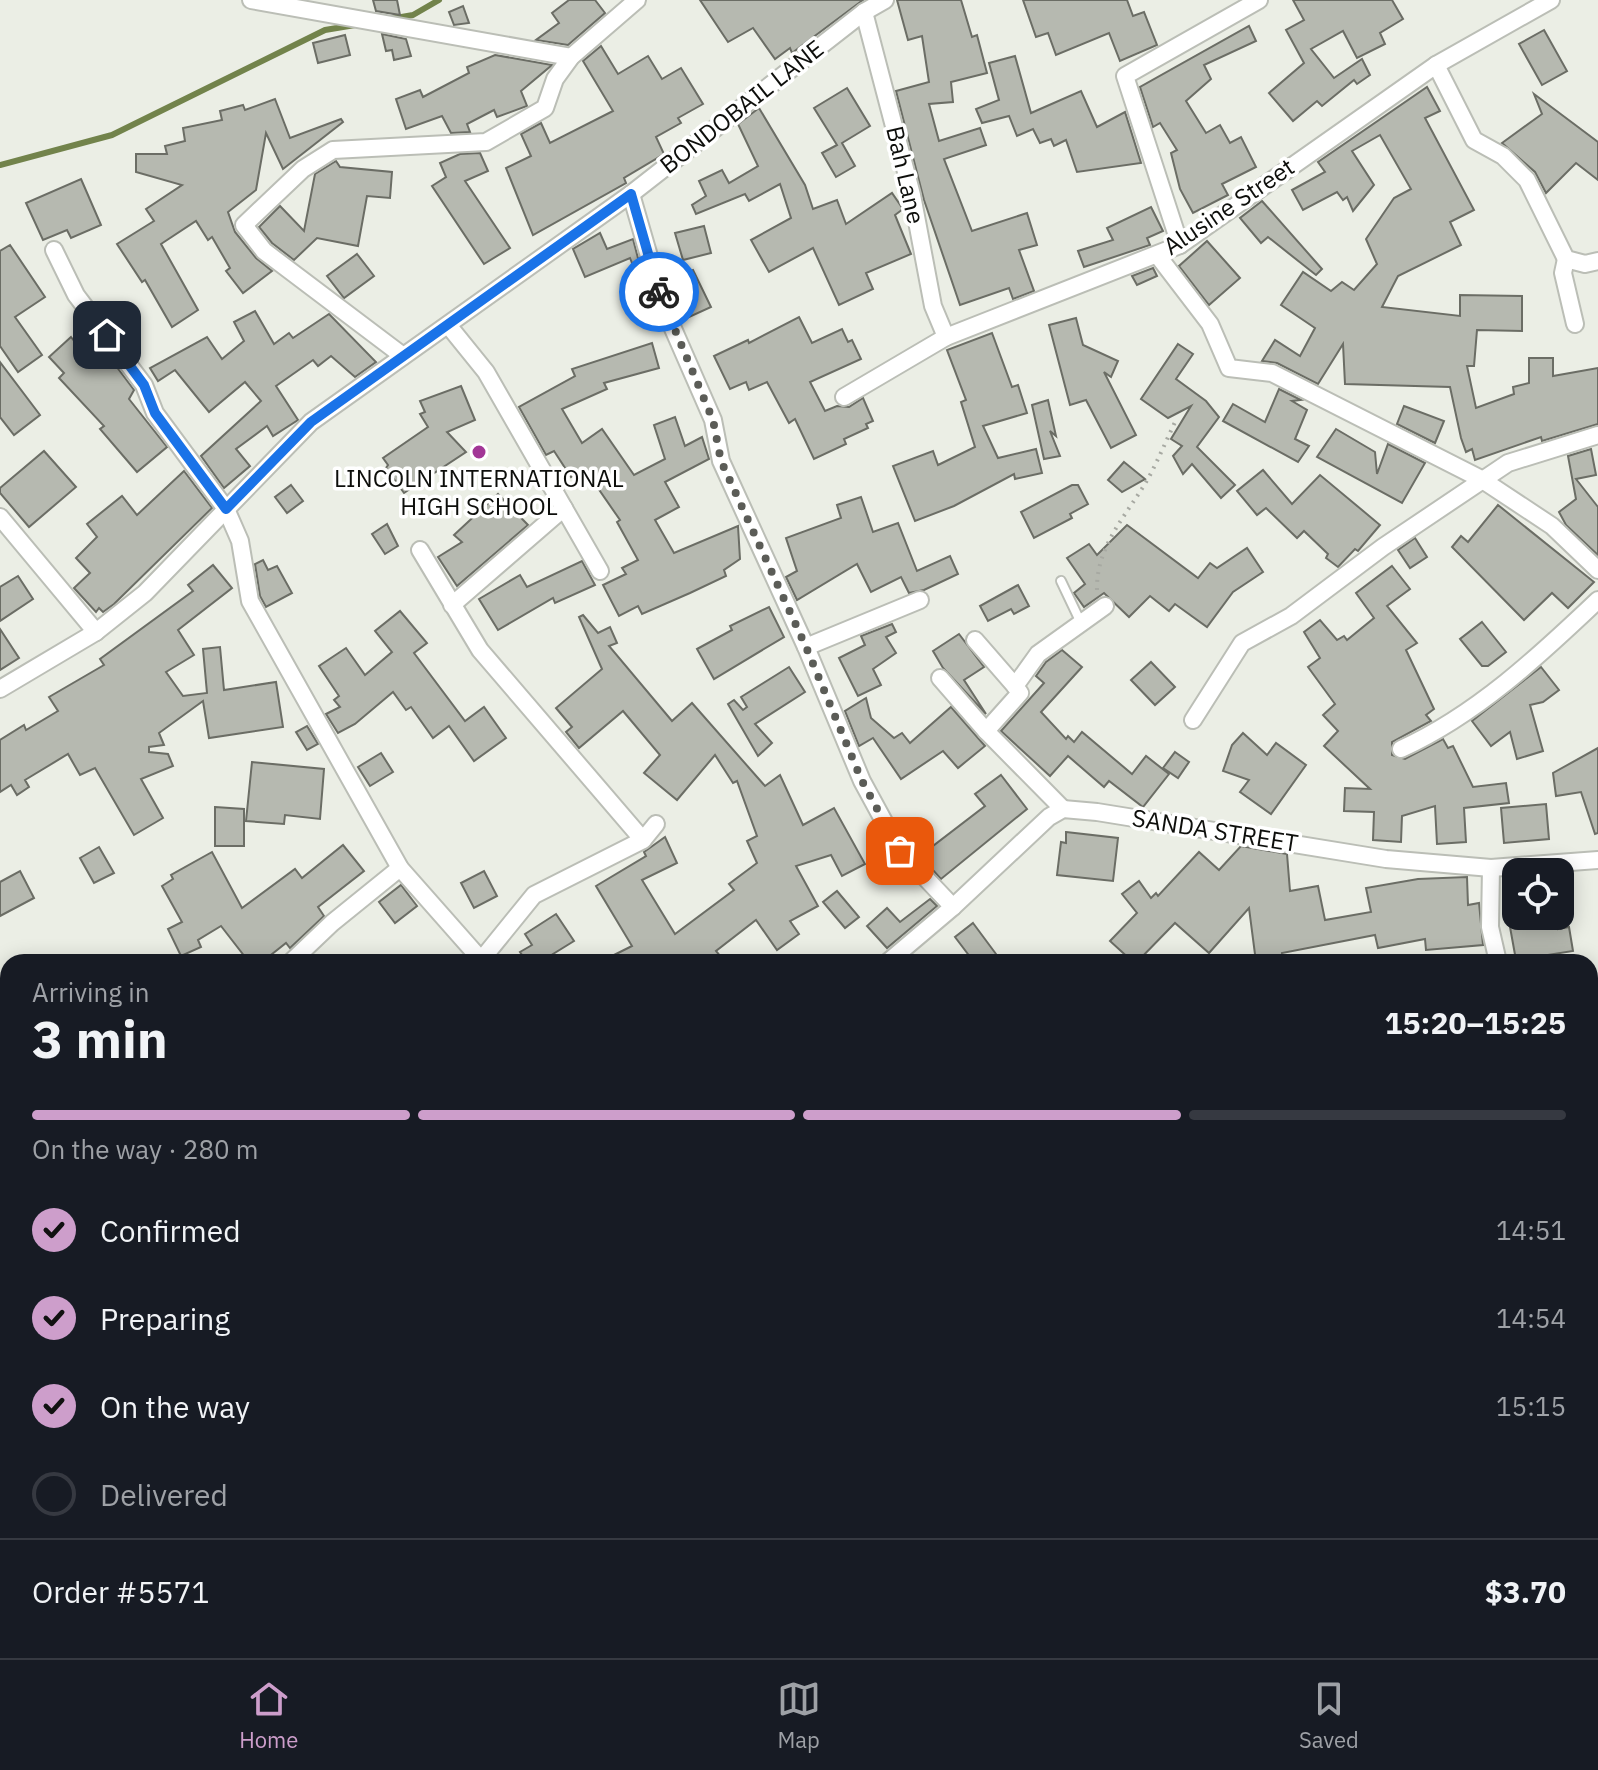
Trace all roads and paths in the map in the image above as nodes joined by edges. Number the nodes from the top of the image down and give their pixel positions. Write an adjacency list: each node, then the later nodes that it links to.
1 (251, 0): 7 (street)
2 (637, 0): 7 (street)
3 (885, 0): 6 (street, BONDOBAIL LANE)
4 (1259, 0): 10 (street)
5 (1551, 0): 8 (street, Alusine Street)
6 (864, 12): 9 (street, BONDOBAIL LANE); 17 (street, Bah Lane)
7 (571, 57): 18 (street)
8 (1436, 65): 10 (street, Alusine Street); 13 (street)
9 (631, 194): 16 (street, BONDOBAIL LANE); 37 (street)
10 (1180, 245): 12 (street, Alusine Street)
11 (54, 250): 24 (street)
12 (1158, 256): 17 (street, Alusine Street); 22 (street)
13 (1566, 259): 14 (street); 15 (street)
14 (1592, 262)
15 (1575, 324)
16 (448, 325): 18 (street, BONDOBAIL LANE); 23 (street)
17 (946, 337): 19 (street, Alusine Street)
18 (403, 356): 24 (street, BONDOBAIL LANE)
19 (844, 397)
20 (1176, 420): 33 (path)
21 (1598, 435): 22 (street)
22 (1481, 479): 27 (street); 41 (street)
23 (564, 508): 28 (street); 32 (street)
24 (226, 509): 35 (street, BONDOBAIL LANE); 48 (street)
25 (0, 517): 35 (street)
26 (420, 550): 32 (street)
27 (1598, 570)
28 (600, 571)
29 (1061, 581): 34 (lane)
30 (920, 600): 37 (street)
31 (1598, 600): 43 (street)
32 (452, 605): 46 (street)
33 (1105, 606): 34 (street)
34 (1082, 625): 39 (street)
35 (96, 632): 40 (street, BONDOBAIL LANE)
36 (975, 640): 39 (street)
37 (806, 647): 50 (street)
38 (940, 678): 42 (street)
39 (1015, 686): 42 (street)
40 (0, 689)
41 (1193, 720)
42 (986, 731): 44 (street)
43 (1401, 749)
44 (1063, 809): 49 (street, SANDA STREET); 50 (street)
45 (656, 824): 46 (street)
46 (643, 840): 53 (street)
47 (1598, 860): 49 (street, SANDA STREET)
48 (400, 868): 51 (street); 52 (street)
49 (1491, 868): 55 (street)
50 (953, 907): 54 (street)
51 (299, 954)
52 (476, 954)
53 (488, 954)
54 (897, 954)
55 (1496, 954)

